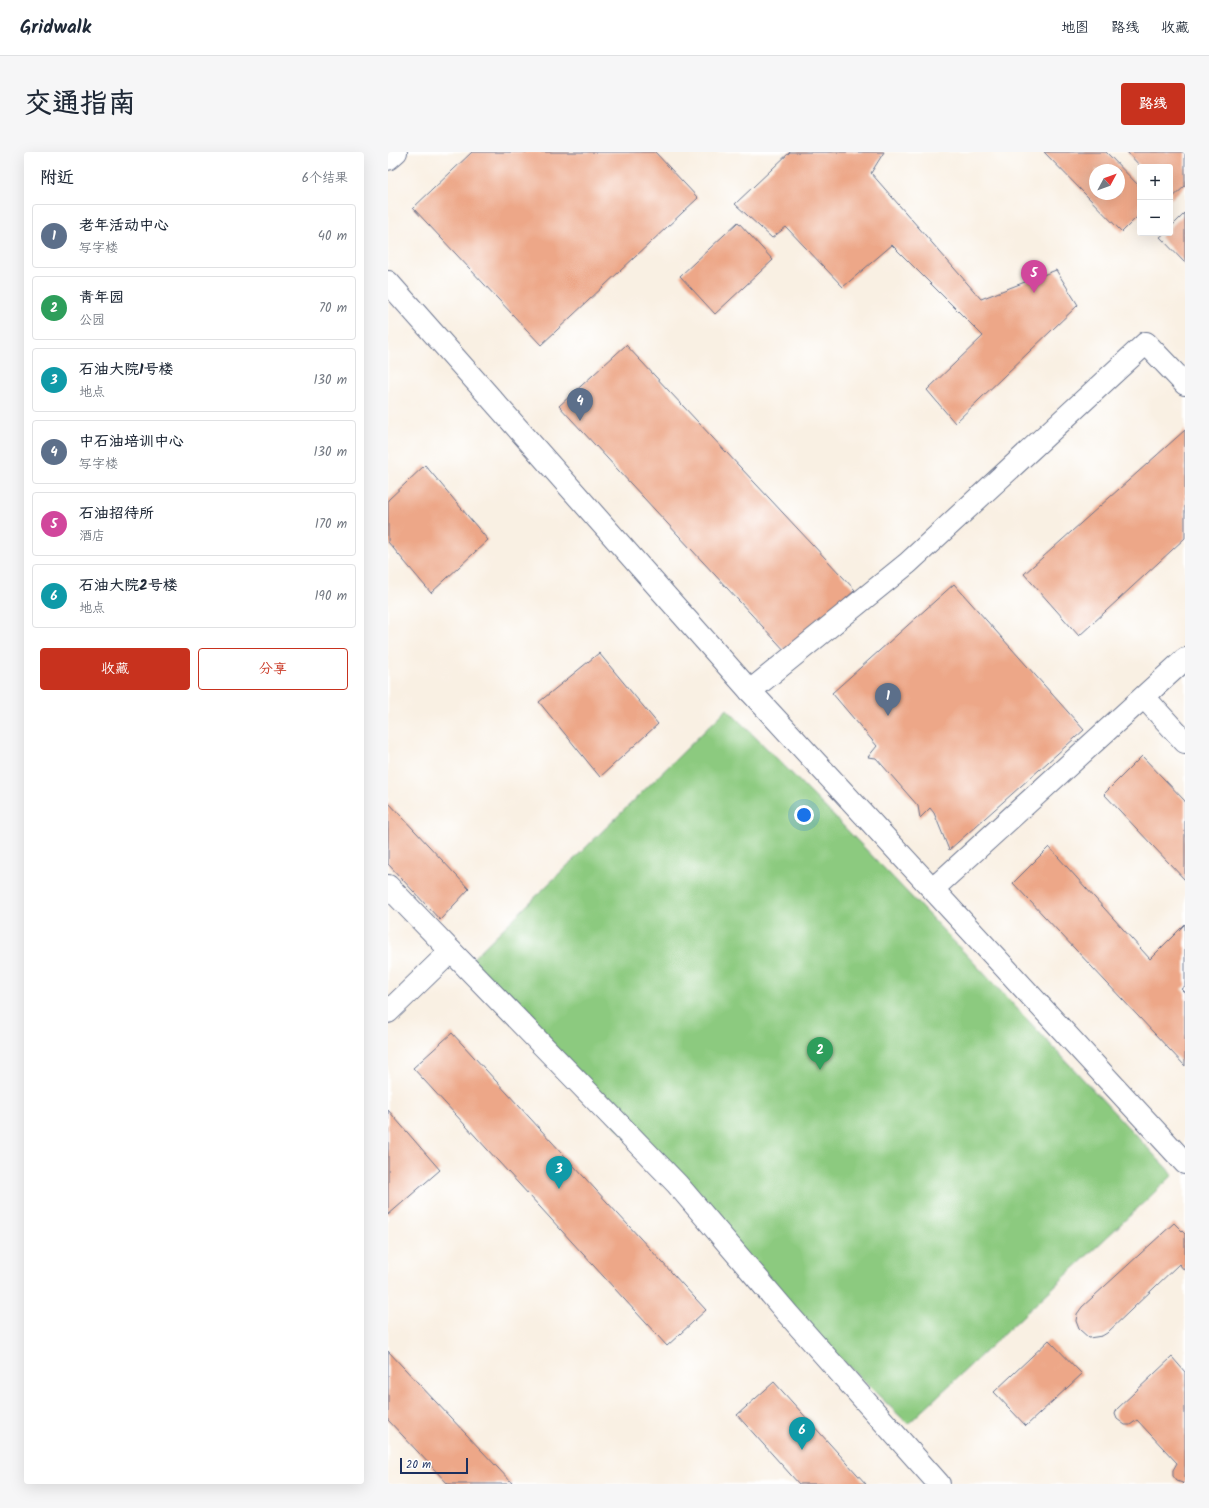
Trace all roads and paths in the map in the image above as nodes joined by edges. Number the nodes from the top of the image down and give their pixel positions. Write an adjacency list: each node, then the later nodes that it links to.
1 (396, 152): 2 (street)
2 (388, 159)
3 (388, 282): 6 (street)
4 (1185, 384): 6 (street)
5 (1185, 659): 7 (street)
6 (750, 691): 10 (street)
7 (1144, 697): 8 (street); 10 (street)
8 (1185, 742)
9 (388, 886): 11 (street)
10 (933, 889): 13 (street)
11 (451, 951): 12 (street); 14 (street)
12 (388, 1012)
13 (1185, 1163)
14 (938, 1484)

